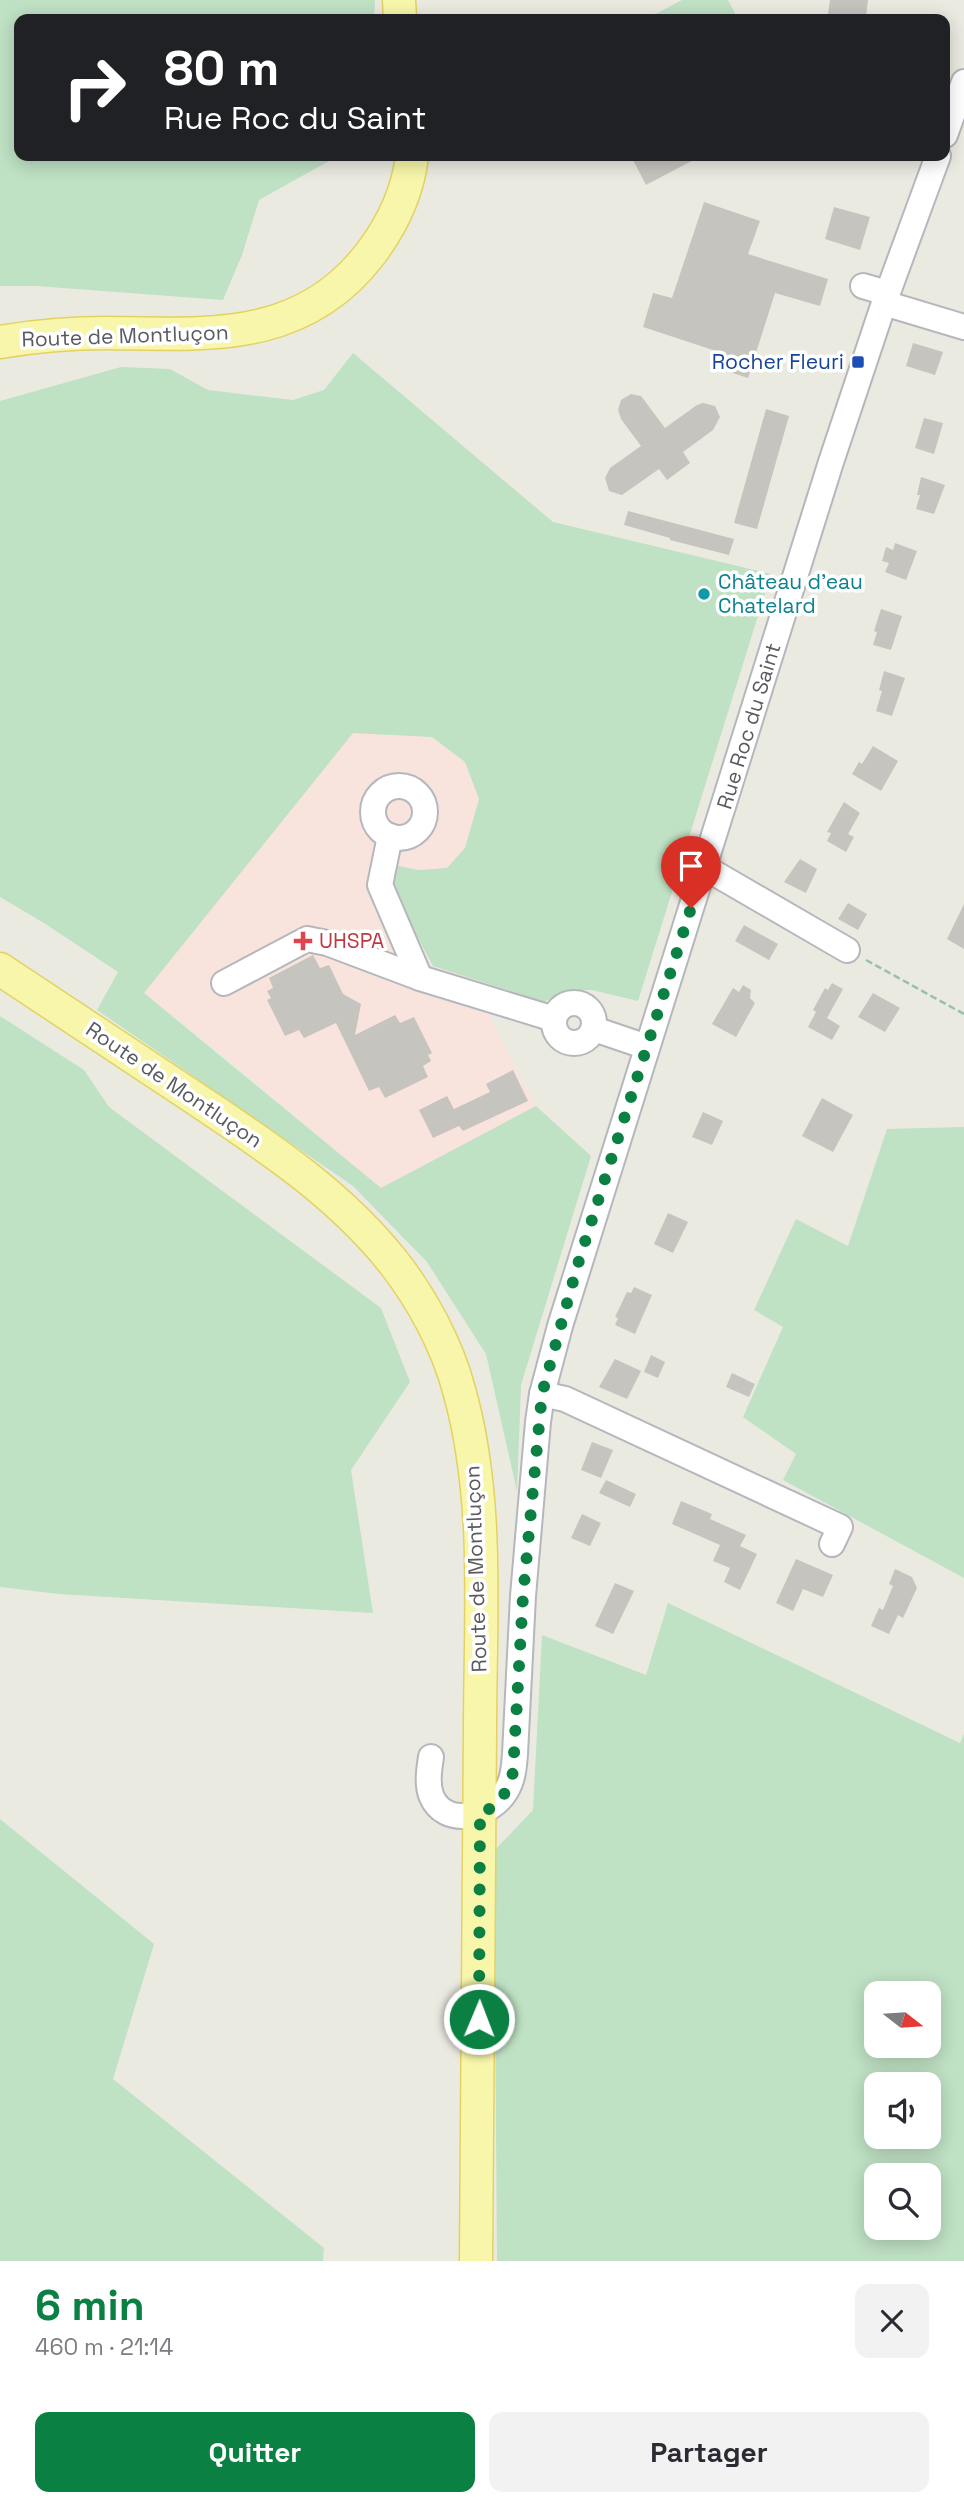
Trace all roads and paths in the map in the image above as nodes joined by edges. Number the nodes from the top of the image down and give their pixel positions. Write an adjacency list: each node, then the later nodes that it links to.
1 (964, 82): 2 (street)
2 (950, 121)
3 (399, 161): 9 (main road, Route de Montluçon)
4 (411, 161): 10 (main road, Route de Montluçon)
5 (936, 161): 7 (street, Rue Roc du Saint)
6 (863, 286): 7 (street)
7 (886, 298): 8 (street); 12 (street, Rue Roc du Saint)
8 (964, 327)
9 (0, 330)
10 (0, 342)
11 (390, 836): 15 (street)
12 (704, 867): 13 (street); 19 (street, Rue Roc du Saint)
13 (846, 950): 18 (path)
14 (0, 969): 23 (main road, Route de Montluçon)
15 (420, 978): 17 (street); 19 (street)
16 (0, 983): 23 (main road, Route de Montluçon)
17 (224, 983)
18 (964, 1014)
19 (647, 1047): 20 (street, Rue Roc du Saint)
20 (542, 1394): 21 (street); 23 (street, Rue Roc du Saint)
21 (832, 1544)
22 (431, 1757): 23 (street)
23 (471, 1815): 24 (main road, Route de Montluçon)
24 (476, 2261)

